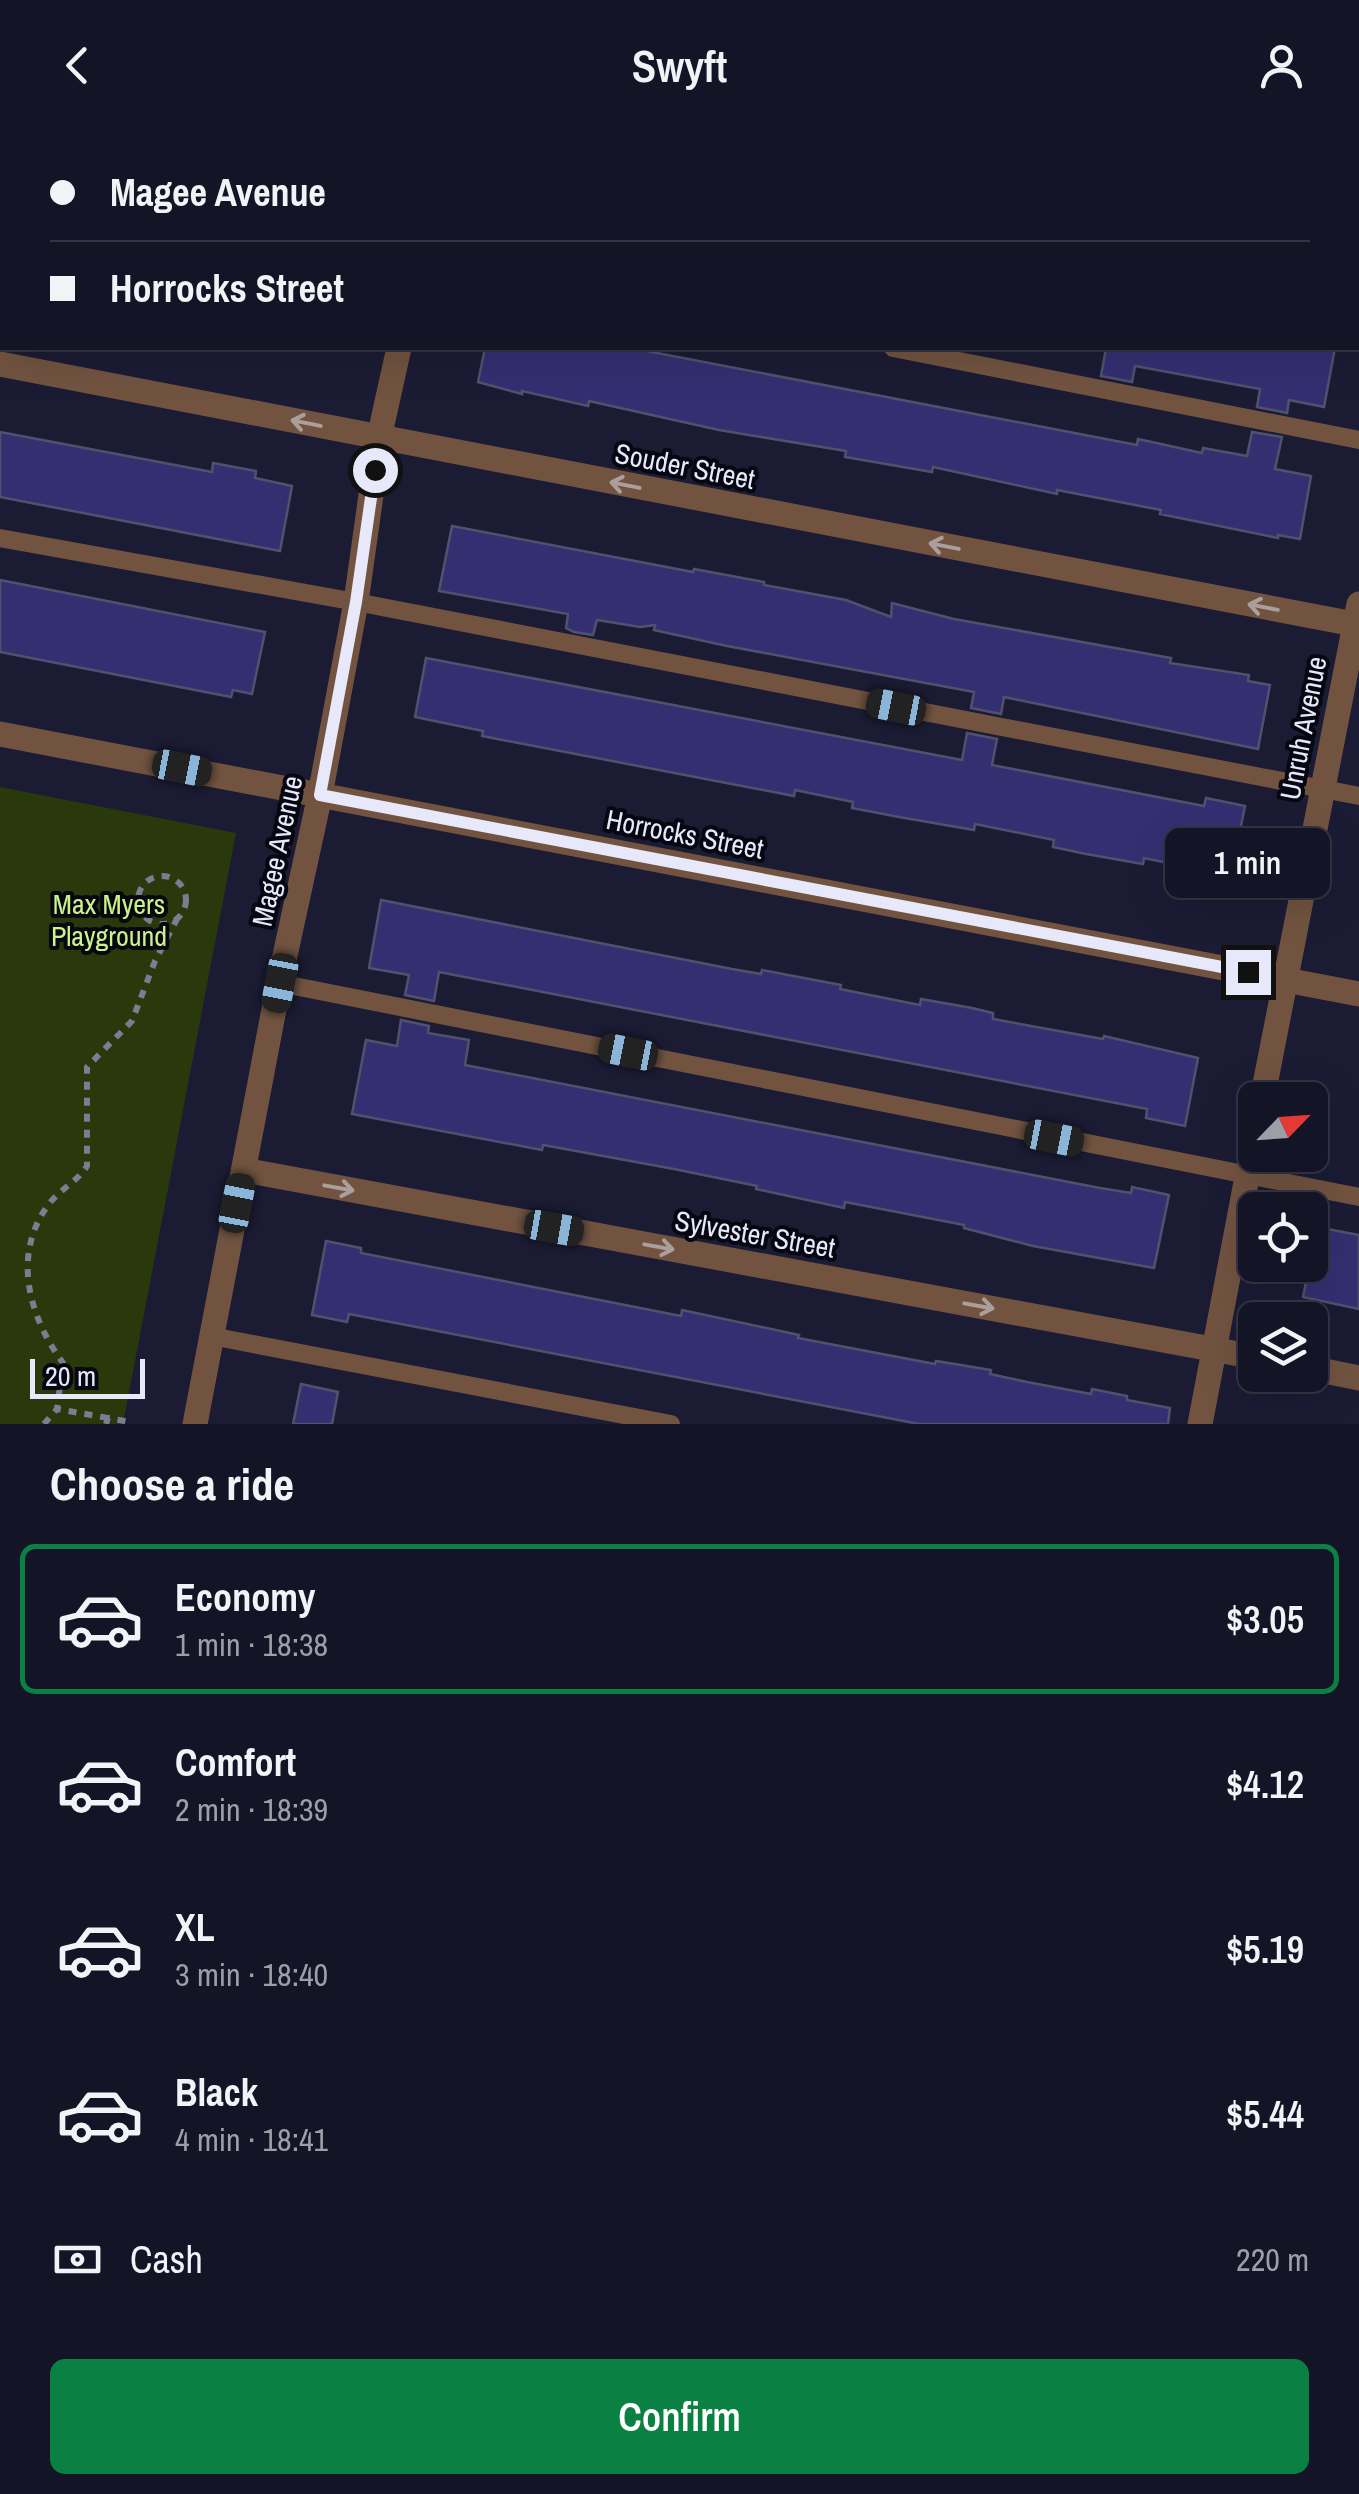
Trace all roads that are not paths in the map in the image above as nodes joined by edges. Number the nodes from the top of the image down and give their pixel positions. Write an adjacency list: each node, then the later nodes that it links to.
1 (399, 350): 4 (street, Magee Avenue)
2 (902, 350): 5 (lane)
3 (0, 364): 4 (street, Souder Street, one-way to 3)
4 (379, 438): 7 (street, Magee Avenue); 8 (street, Souder Street, one-way to 4)
5 (1359, 440)
6 (0, 538): 7 (lane)
7 (356, 602): 10 (lane); 11 (street, Magee Avenue)
8 (1358, 618): 10 (street, Unruh Avenue)
9 (0, 734): 11 (street, Horrocks Street)
10 (1322, 788): 12 (lane); 13 (street, Unruh Avenue)
11 (320, 795): 13 (street, Horrocks Street); 14 (street, Magee Avenue)
12 (1359, 796)
13 (1286, 980): 15 (street, Horrocks Street); 16 (street, Unruh Avenue)
14 (280, 983): 17 (street, Magee Avenue); 19 (lane)
15 (1359, 994)
16 (1266, 1082)
17 (244, 1170): 21 (street, Magee Avenue); 22 (street, Sylvester Street, one-way to 22)
18 (1248, 1172): 19 (street)
19 (1247, 1176): 20 (lane); 22 (street)
20 (1359, 1197)
21 (212, 1336): 26 (street, Magee Avenue); 27 (lane)
22 (1214, 1350): 23 (street, Sylvester Street); 28 (street)
23 (1238, 1355)
24 (1328, 1372): 25 (street)
25 (1359, 1378)
26 (195, 1424)
27 (670, 1424)
28 (1200, 1424)

